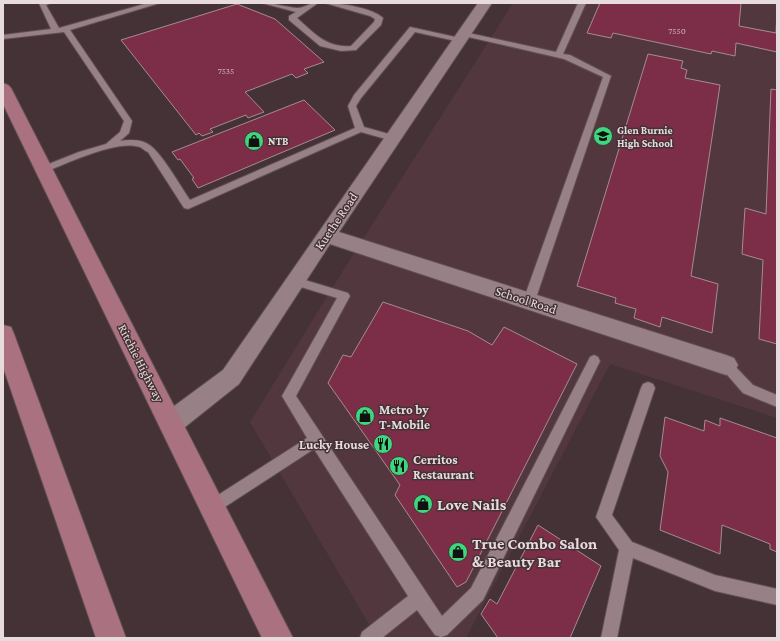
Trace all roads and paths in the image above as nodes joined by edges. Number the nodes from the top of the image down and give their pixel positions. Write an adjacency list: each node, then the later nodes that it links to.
1 (47, 3): 10 (lane)
2 (156, 3): 9 (lane)
3 (266, 3): 8 (lane)
4 (314, 3): 8 (lane)
5 (329, 3): 8 (lane)
6 (485, 3): 12 (street, Kuethe Road)
7 (582, 3): 13 (lane)
8 (302, 7)
9 (66, 29): 10 (lane); 17 (lane)
10 (56, 30): 11 (lane)
11 (3, 37)
12 (462, 37): 13 (lane); 15 (lane); 16 (street, Kuethe Road)
13 (558, 55): 21 (lane)
14 (3, 88): 18 (main road, Ritchie Highway)
15 (360, 129): 16 (lane); 17 (lane)
16 (392, 138): 19 (street, Kuethe Road)
17 (107, 146): 18 (lane)
18 (44, 169): 27 (main road, Ritchie Highway)
19 (326, 235): 20 (street, Kuethe Road); 21 (street, School Road)
20 (295, 280): 27 (street, Kuethe Road); 28 (lane)
21 (529, 301): 24 (street, School Road)
22 (3, 334): 33 (main road)
23 (594, 360): 32 (lane)
24 (726, 365): 26 (lane)
25 (648, 388): 30 (lane)
26 (777, 401)
27 (170, 423): 29 (main road, Ritchie Highway)
28 (316, 440): 29 (lane); 32 (lane)
29 (212, 507): 34 (main road, Ritchie Highway)
30 (627, 548): 31 (lane); 36 (lane)
31 (777, 597)
32 (419, 598): 35 (lane)
33 (111, 638)
34 (278, 638)
35 (368, 638)
36 (609, 638)

